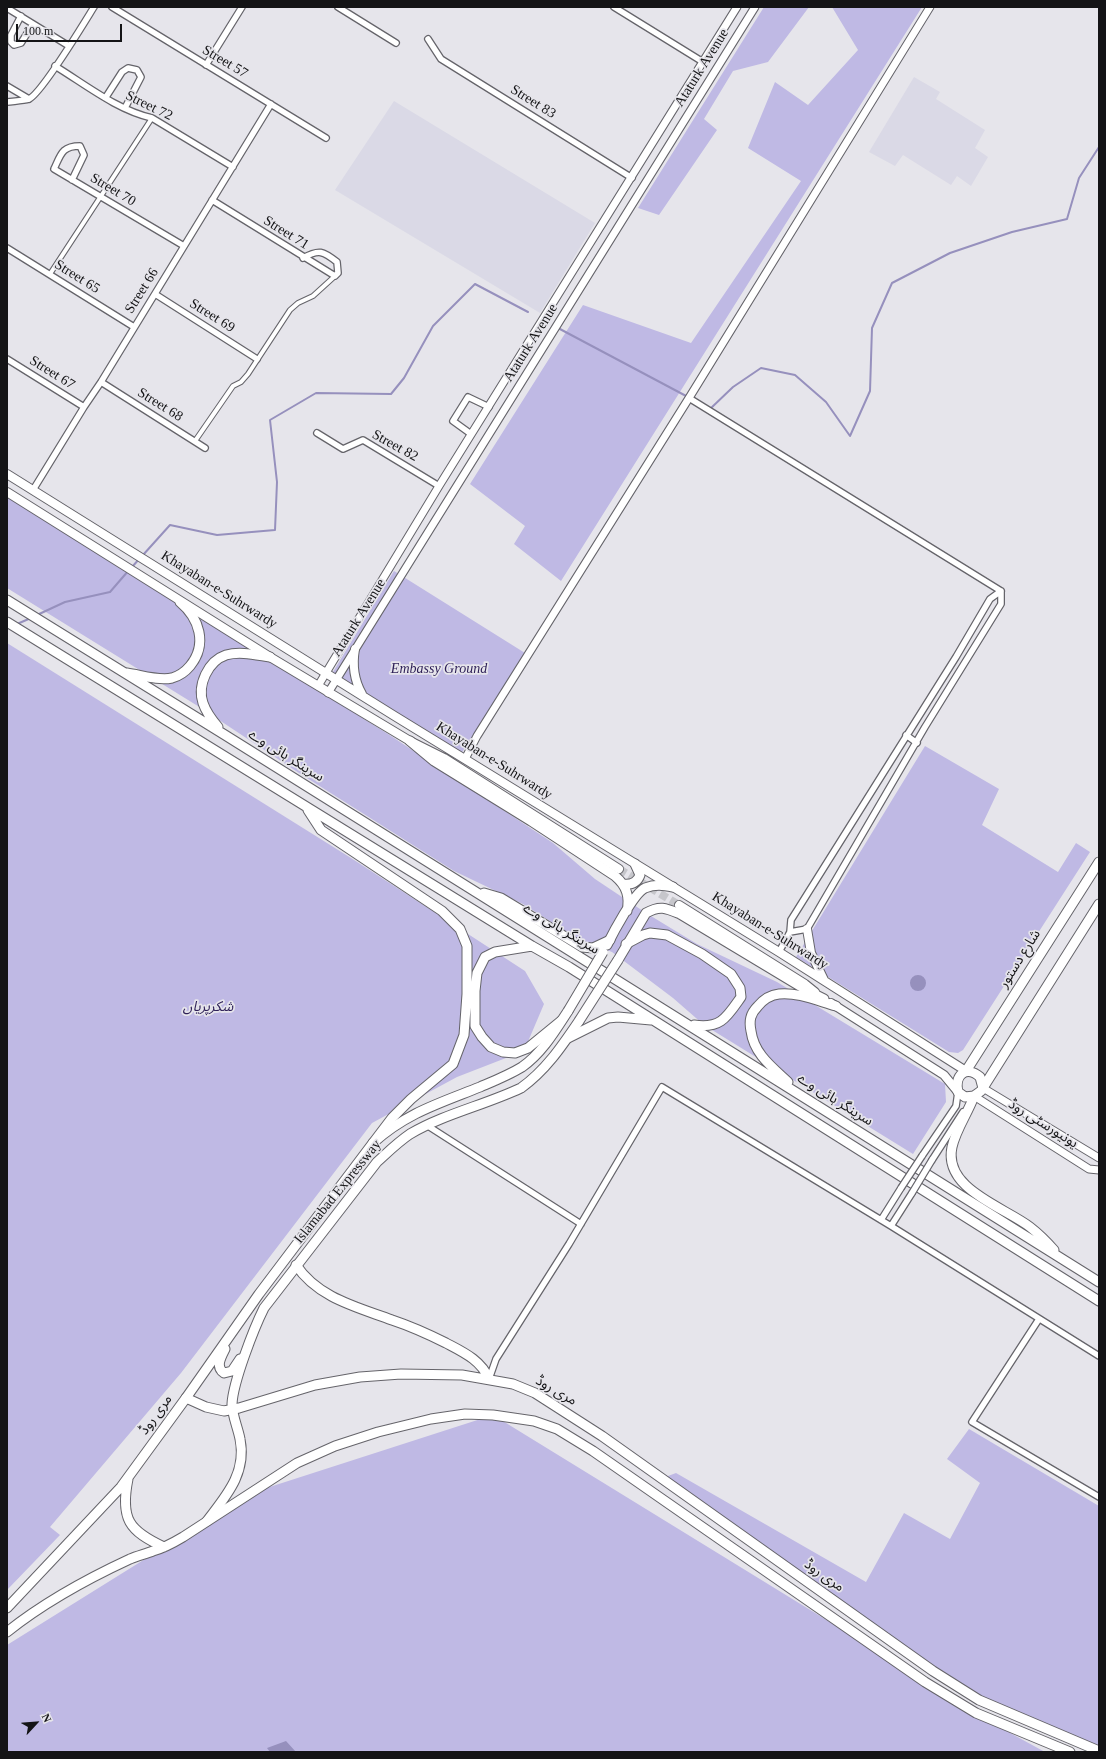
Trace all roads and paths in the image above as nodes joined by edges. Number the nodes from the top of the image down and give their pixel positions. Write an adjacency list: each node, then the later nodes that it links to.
1 (94, 7): 14 (street)
2 (112, 7): 16 (street, Street 57)
3 (242, 7): 16 (street)
4 (338, 7): 13 (street)
5 (614, 7): 15 (street)
6 (737, 7): 15 (street, Ataturk Avenue)
7 (755, 7): 32 (street, Ataturk Avenue)
8 (930, 7): 43 (street)
9 (7, 8): 10 (street)
10 (21, 16): 11 (street); 11 (street)
11 (33, 24): 14 (street)
12 (428, 39): 27 (street, Street 83)
13 (396, 43)
14 (69, 46): 17 (street)
15 (703, 62): 27 (street, Ataturk Avenue)
16 (206, 65): 22 (street, Street 57)
17 (55, 66): 19 (street, Street 72); 20 (street)
18 (7, 86): 20 (street)
19 (106, 97): 23 (street, Street 72); 23 (street)
20 (29, 99): 21 (street)
21 (7, 102)
22 (271, 104): 25 (street, Street 57); 26 (street, Street 66)
23 (126, 108): 24 (street, Street 72)
24 (152, 118): 26 (street, Street 72); 29 (street)
25 (326, 138)
26 (233, 166): 30 (street, Street 66)
27 (632, 178): 31 (street, Ataturk Avenue)
28 (72, 180): 28 (street, Street 70); 29 (street, Street 70)
29 (100, 197): 33 (street, Street 70); 36 (street)
30 (212, 200): 33 (street, Street 66); 35 (street, Street 71)
31 (615, 205): 32 (street); 45 (street, Ataturk Avenue)
32 (628, 212): 60 (street, Ataturk Avenue)
33 (184, 246): 38 (street, Street 66)
34 (7, 248): 36 (street, Street 65)
35 (303, 258): 37 (street, Street 71); 37 (street)
36 (50, 274): 39 (street, Street 65)
37 (335, 276): 41 (street)
38 (155, 294): 39 (street, Street 66); 41 (street, Street 69)
39 (134, 327): 42 (street, Street 66)
40 (7, 359): 44 (street, Street 67)
41 (257, 359): 48 (street)
42 (101, 382): 44 (street, Street 66); 48 (street, Street 68)
43 (689, 398): 56 (street); 74 (street)
44 (84, 407): 52 (street, Street 66)
45 (489, 407): 47 (street, Ataturk Avenue); 47 (street)
46 (317, 433): 51 (street, Street 82)
47 (471, 434): 51 (street, Ataturk Avenue)
48 (195, 441): 49 (street, Street 68)
49 (205, 448)
50 (7, 474): 52 (main road, Khayaban-e-Suhrwardy)
51 (439, 486): 63 (street, Ataturk Avenue)
52 (33, 490): 54 (main road, Khayaban-e-Suhrwardy)
53 (7, 492): 55 (main road, Khayaban-e-Suhrwardy)
54 (106, 536): 55 (main road); 63 (main road, Khayaban-e-Suhrwardy)
55 (98, 548): 58 (main road, Khayaban-e-Suhrwardy)
56 (1001, 591): 68 (street); 69 (street)
57 (7, 600): 62 (main road, سرینگر ہائی وے)
58 (180, 602): 61 (main road, Khayaban-e-Suhrwardy); 62 (main road)
59 (7, 622): 75 (main road, سرینگر ہائی وے)
60 (355, 649): 64 (street, Ataturk Avenue); 67 (main road)
61 (270, 657): 65 (main road, Khayaban-e-Suhrwardy); 70 (main road)
62 (121, 672): 70 (main road, سرینگر ہائی وے)
63 (325, 673): 64 (main road, Khayaban-e-Suhrwardy); 65 (street, Ataturk Avenue)
64 (336, 680): 66 (street, Ataturk Avenue); 67 (main road, Khayaban-e-Suhrwardy)
65 (318, 686): 66 (main road, Khayaban-e-Suhrwardy)
66 (328, 693): 72 (main road, Khayaban-e-Suhrwardy)
67 (363, 696): 74 (main road, Khayaban-e-Suhrwardy)
68 (914, 722): 69 (street); 71 (street)
69 (924, 728): 73 (street)
70 (225, 734): 81 (main road, سرینگر ہائی وے)
71 (906, 735): 73 (street); 85 (street)
72 (410, 741): 78 (main road, Khayaban-e-Suhrwardy); 79 (main road)
73 (917, 742): 84 (street)
74 (465, 759): 77 (main road, Khayaban-e-Suhrwardy)
75 (305, 806): 88 (main road, سرینگر ہائی وے); 105 (main road)
76 (1099, 862): 99 (main road, شارع دستور)
77 (635, 864): 79 (main road); 80 (main road, Khayaban-e-Suhrwardy)
78 (619, 869)
79 (623, 884): 83 (main road)
80 (673, 888): 83 (main road, Islamabad Expressway); 89 (main road, Khayaban-e-Suhrwardy)
81 (471, 890): 86 (main road); 95 (main road, سرینگر ہائی وے)
82 (1099, 904): 100 (main road)
83 (627, 911): 86 (main road, Islamabad Expressway)
84 (807, 929): 85 (street); 90 (main road)
85 (790, 932): 89 (street)
86 (610, 940): 94 (main road, Islamabad Expressway, bridge)
87 (626, 944): 91 (main road, Islamabad Expressway); 95 (main road); 96 (main road, Islamabad Expressway, bridge)
88 (532, 946): 93 (main road, سرینگر ہائی وے); 94 (main road)
89 (779, 952): 90 (main road, Khayaban-e-Suhrwardy)
90 (825, 982): 97 (main road, Khayaban-e-Suhrwardy)
91 (824, 999): 92 (main road)
92 (836, 1006): 98 (main road); 102 (main road)
93 (654, 1020): 96 (main road); 114 (main road, سرینگر ہائی وے)
94 (561, 1021): 105 (main road, Islamabad Expressway)
95 (688, 1024): 102 (main road, سرینگر ہائی وے)
96 (568, 1038): 104 (main road, Islamabad Expressway)
97 (934, 1051): 98 (main road); 99 (main road, Khayaban-e-Suhrwardy)
98 (926, 1064): 101 (main road)
99 (966, 1072): 100 (main road); 101 (main road)
100 (983, 1088): 103 (main road); 106 (street, یونیورسٹی روڈ)
101 (958, 1092): 103 (main road); 108 (street, bridge)
102 (803, 1097): 111 (main road, سرینگر ہائی وے)
103 (972, 1097): 107 (street, یونیورسٹی روڈ); 110 (street, bridge); 111 (main road)
104 (428, 1126): 109 (street); 112 (main road, Islamabad Expressway)
105 (373, 1143): 116 (main road, Islamabad Expressway)
106 (1099, 1158)
107 (1099, 1170)
108 (881, 1220): 109 (street); 110 (street)
109 (581, 1224): 119 (street)
110 (891, 1226): 115 (street)
111 (1062, 1259): 113 (main road, سرینگر ہائی وے)
112 (296, 1265): 117 (main road, Islamabad Expressway); 119 (main road)
113 (1099, 1282)
114 (1099, 1301)
115 (1039, 1319): 118 (street); 125 (street)
116 (237, 1324): 117 (main road); 120 (main road, Islamabad Expressway)
117 (253, 1334): 121 (main road, Islamabad Expressway)
118 (1099, 1356)
119 (489, 1379): 121 (main road, مری روڈ); 123 (main road, مری روڈ)
120 (186, 1398): 121 (main road, مری روڈ); 122 (main road, مری روڈ)
121 (233, 1410): 126 (main road, Islamabad Expressway)
122 (129, 1476): 127 (main road); 128 (main road, مری روڈ)
123 (659, 1477): 124 (main road); 130 (main road, مری روڈ)
124 (650, 1490): 126 (main road); 131 (main road)
125 (1099, 1497)
126 (206, 1522): 127 (main road)
127 (164, 1547): 129 (main road)
128 (7, 1608)
129 (7, 1632)
130 (1099, 1751)
131 (1070, 1752)

